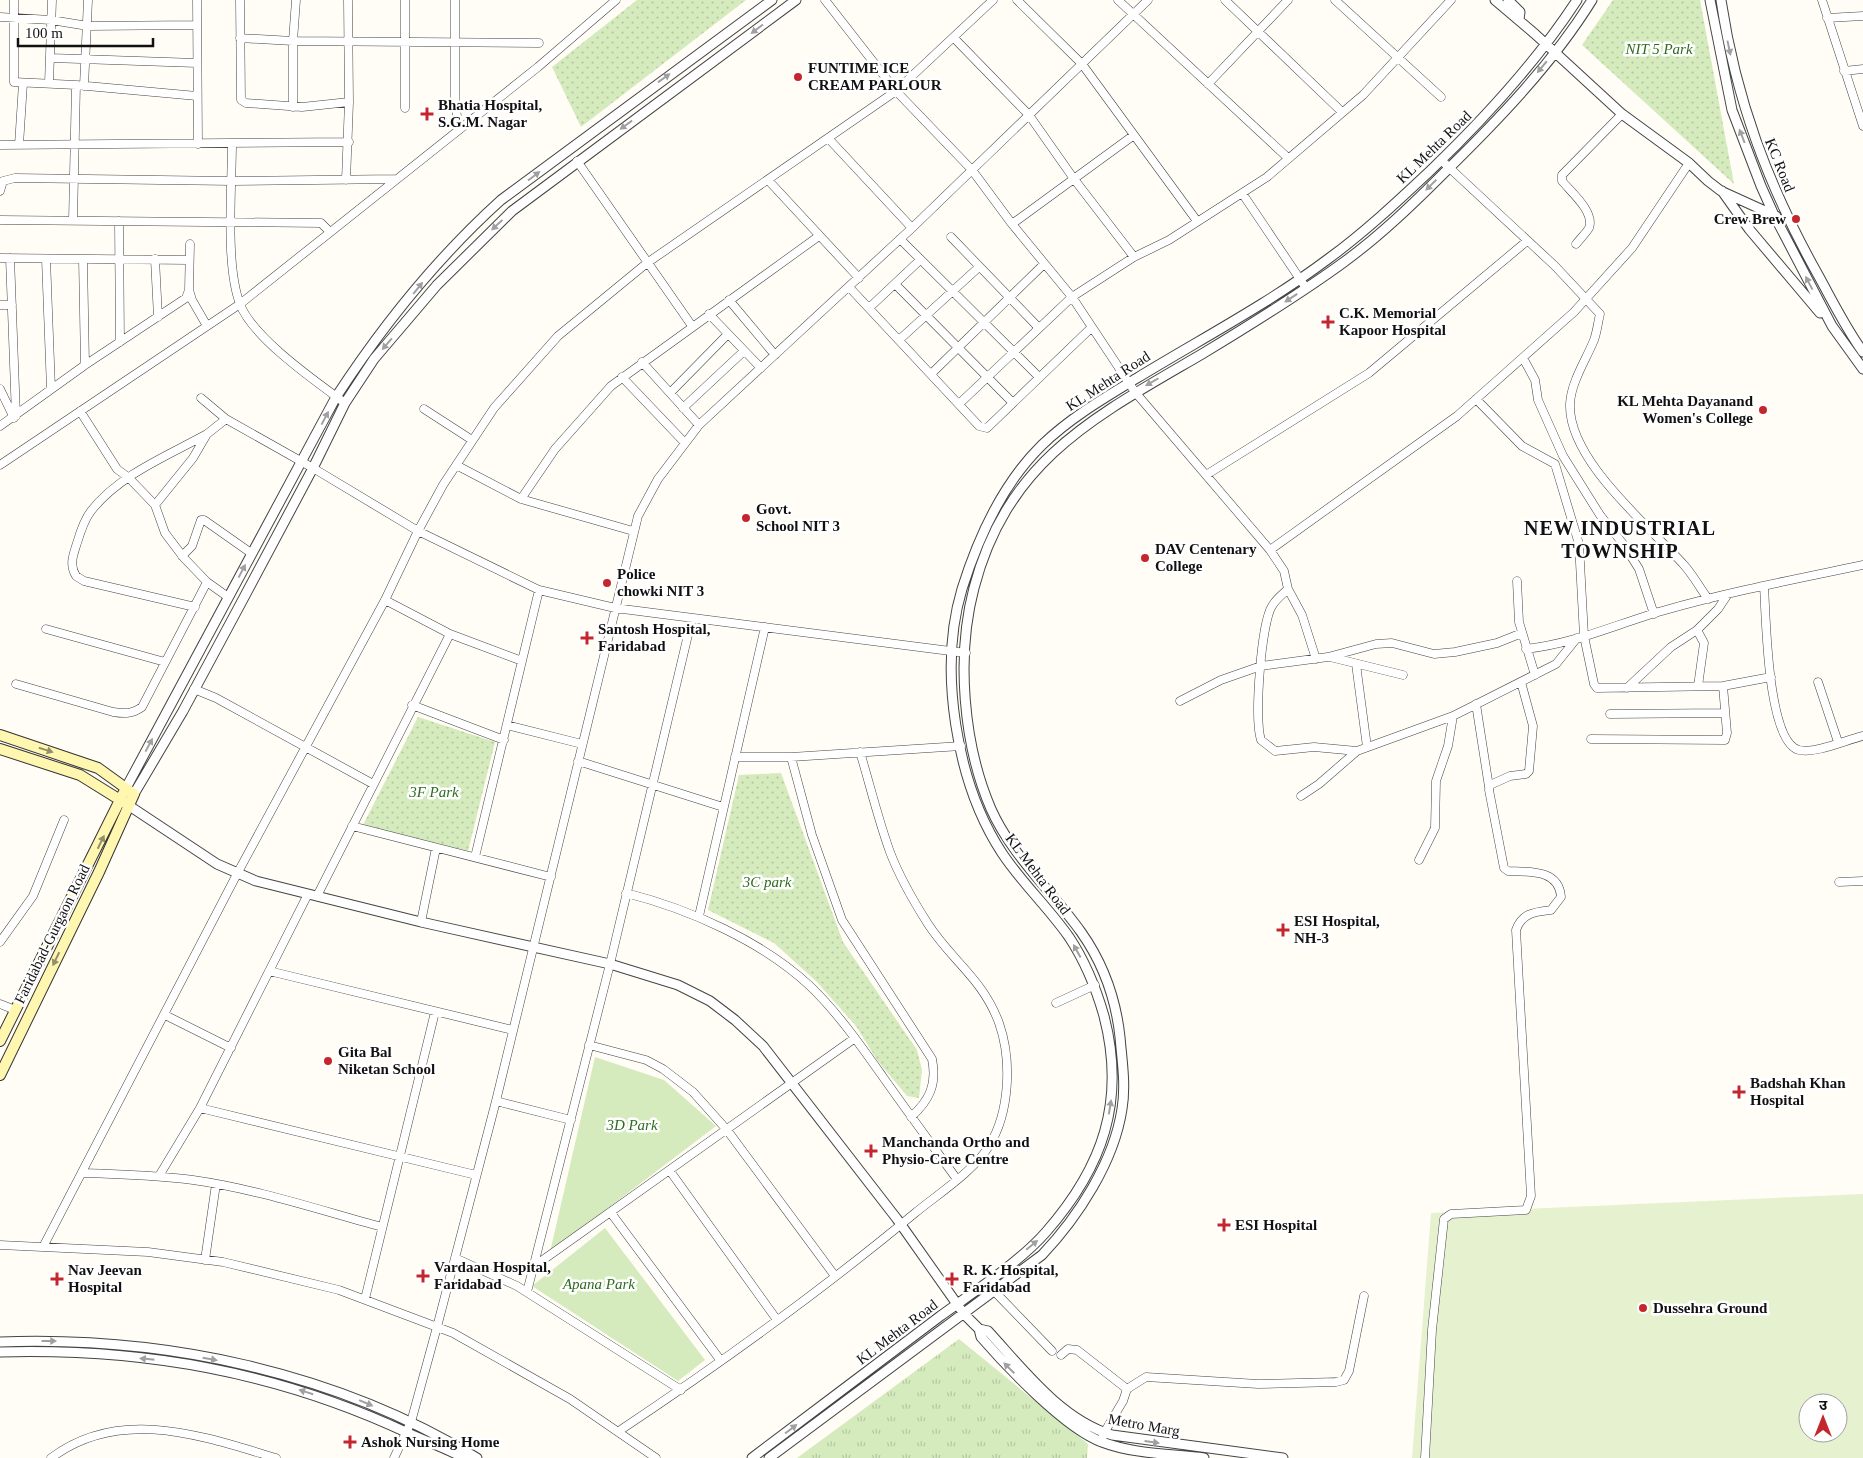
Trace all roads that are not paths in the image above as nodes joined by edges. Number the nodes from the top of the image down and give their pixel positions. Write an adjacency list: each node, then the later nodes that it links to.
1 (14, 0): 32 (street)
2 (52, 0): 35 (street)
3 (88, 0): 37 (street)
4 (197, 0): 36 (street)
5 (240, 0): 39 (street)
6 (296, 0): 41 (street)
7 (348, 0): 42 (street)
8 (406, 0): 43 (street)
9 (455, 0): 44 (street)
10 (616, 0): 69 (street)
11 (772, 0): 167 (street, one-way to 11)
12 (796, 0): 80 (street, one-way to 80)
13 (825, 0): 59 (street)
14 (993, 0): 40 (street)
15 (1017, 0): 52 (street)
16 (1118, 0): 29 (street)
17 (1148, 0): 29 (street)
18 (1225, 0): 38 (street)
19 (1288, 0): 38 (street)
20 (1335, 0): 48 (street)
21 (1451, 0): 48 (street)
22 (1494, 0): 34 (street)
23 (1508, 0): 34 (street)
24 (1577, 0): 46 (street, KL Mehta Road)
25 (1592, 0): 47 (street, KL Mehta Road)
26 (1710, 0): 93 (street, one-way to 26)
27 (1721, 0): 94 (street, KC Road, one-way to 94)
28 (1822, 0): 33 (street)
29 (1133, 14): 52 (street); 57 (street)
30 (1863, 16): 33 (street)
31 (0, 17): 32 (street)
32 (13, 17): 35 (street); 55 (street)
33 (1827, 18): 54 (street)
34 (1519, 19): 46 (street)
35 (51, 20): 37 (street); 49 (street)
36 (197, 25): 37 (street); 51 (street)
37 (88, 26): 50 (street)
38 (1258, 31): 57 (street); 65 (street)
39 (240, 38): 41 (street); 63 (street)
40 (954, 38): 59 (street); 67 (street)
41 (293, 41): 42 (street); 63 (street)
42 (349, 42): 43 (street); 62 (street)
43 (404, 42): 44 (street); 64 (street)
44 (455, 42): 45 (street); 69 (street)
45 (539, 43)
46 (1546, 43): 47 (street); 79 (street, KL Mehta Road)
47 (1554, 52): 66 (street); 82 (street, KL Mehta Road, one-way to 82)
48 (1398, 57): 61 (street); 65 (street)
49 (50, 58): 50 (street); 56 (street)
50 (87, 60): 51 (street); 58 (street)
51 (197, 63): 60 (street)
52 (1082, 64): 67 (street); 70 (street)
53 (1863, 69): 54 (street)
54 (1844, 71): 68 (street)
55 (23, 83): 56 (street); 76 (street)
56 (49, 83): 58 (street)
57 (1208, 84): 78 (street)
58 (80, 85): 60 (street); 77 (street)
59 (896, 91): 71 (street); 83 (street)
60 (197, 96): 74 (street)
61 (1441, 97)
62 (349, 102): 63 (street); 72 (street)
63 (293, 106)
64 (405, 108)
65 (1342, 112): 78 (street)
66 (1622, 114): 81 (street); 108 (street)
67 (1029, 115): 83 (street); 86 (street)
68 (1863, 126)
69 (460, 130): 85 (street)
70 (1134, 135): 86 (street); 99 (street)
71 (828, 138): 88 (street); 101 (street)
72 (349, 142): 73 (street); 87 (street)
73 (232, 143): 74 (street); 89 (street)
74 (198, 144): 77 (street)
75 (0, 145): 76 (street)
76 (19, 145): 77 (street)
77 (74, 145): 84 (street)
78 (1288, 158): 92 (street)
79 (1441, 160): 82 (street); 122 (street, KL Mehta Road)
80 (577, 161): 118 (street); 170 (street, one-way to 170)
81 (1689, 163): 91 (street); 130 (street)
82 (1450, 167): 106 (street); 125 (street, KL Mehta Road, one-way to 125)
83 (972, 170): 100 (street); 101 (street)
84 (74, 179): 89 (street); 90 (street); 96 (street)
85 (397, 179): 87 (street); 102 (street)
86 (1074, 179): 100 (street); 109 (street)
87 (346, 180): 89 (street)
88 (768, 180): 103 (street); 118 (street)
89 (232, 181): 98 (street)
90 (0, 191)
91 (1721, 191): 93 (street); 142 (street)
92 (1242, 193): 99 (street); 122 (street)
93 (1774, 215): 94 (street); 142 (street, one-way to 93)
94 (1787, 218): 151 (street, KC Road)
95 (0, 220): 96 (street)
96 (73, 220): 97 (street)
97 (119, 221): 98 (street); 114 (street)
98 (232, 221): 102 (street); 132 (street)
99 (1198, 221): 109 (street)
100 (1012, 224): 119 (street)
101 (912, 228): 105 (street)
102 (330, 232): 132 (street)
103 (820, 236): 121 (street); 131 (street)
104 (951, 237): 120 (street)
105 (900, 240): 117 (street); 121 (street)
106 (1527, 241): 130 (street); 187 (street)
107 (190, 244): 116 (street)
108 (1576, 244)
109 (1134, 256): 128 (street)
110 (0, 258): 111 (street)
111 (10, 258): 112 (street); 134 (street)
112 (46, 259): 113 (street); 164 (street)
113 (83, 259): 114 (street); 155 (street)
114 (118, 259): 115 (street); 147 (street)
115 (155, 259): 116 (street); 138 (street)
116 (189, 260): 126 (street)
117 (920, 260): 123 (street); 127 (street)
118 (647, 263): 141 (street); 181 (street)
119 (1044, 264): 128 (street); 129 (street)
120 (979, 267): 127 (street); 129 (street)
121 (859, 278): 124 (street)
122 (1300, 278): 125 (street); 162 (street, KL Mehta Road)
123 (895, 284): 135 (street); 137 (street)
124 (849, 287): 135 (street); 152 (street)
125 (1306, 288): 165 (street, KL Mehta Road, one-way to 165)
126 (189, 290): 138 (street); 140 (street)
127 (951, 290): 137 (street); 139 (street)
128 (1072, 297): 143 (street); 144 (street)
129 (1010, 298): 139 (street); 144 (street)
130 (1587, 298): 153 (street); 204 (street)
131 (729, 300): 136 (street); 152 (street)
132 (240, 304): 140 (street); 167 (street)
133 (0, 305): 134 (street)
134 (12, 305): 176 (street)
135 (869, 308): 146 (street)
136 (709, 314): 141 (street); 145 (street)
137 (925, 314): 146 (street); 148 (street)
138 (158, 317): 147 (street)
139 (984, 322): 148 (street); 150 (street)
140 (208, 326): 175 (street)
141 (692, 326): 154 (street)
142 (1832, 326): 157 (street)
143 (1092, 327): 161 (street); 162 (street)
144 (1039, 328): 150 (street)
145 (728, 334): 149 (street); 166 (street)
146 (899, 340): 158 (street)
147 (120, 342): 155 (street)
148 (958, 347): 158 (street); 160 (street)
149 (744, 351): 156 (street); 173 (street)
150 (1014, 352): 160 (street); 161 (street)
151 (1863, 352)
152 (774, 355): 156 (street)
153 (1523, 358): 169 (street); 208 (street)
154 (642, 362): 159 (street); 166 (street)
155 (85, 365): 164 (street)
156 (761, 368): 178 (street)
157 (1863, 369)
158 (931, 374): 172 (street)
159 (622, 377): 182 (street); 189 (street)
160 (988, 377): 171 (street); 172 (street)
161 (1038, 377): 171 (street)
162 (1129, 383): 165 (street); 217 (street, KL Mehta Road)
163 (0, 389): 176 (street)
164 (51, 389): 176 (street)
165 (1135, 392): 187 (street); 218 (street, KL Mehta Road)
166 (670, 393): 173 (street)
167 (336, 397): 170 (street); 183 (street, one-way to 167)
168 (201, 398): 177 (street)
169 (1476, 399): 193 (street); 215 (street)
170 (345, 403): 186 (street)
171 (1013, 403): 172 (street)
172 (959, 404)
173 (683, 408): 178 (street)
174 (424, 409): 181 (street)
175 (80, 411): 184 (street); 188 (street)
176 (15, 417): 179 (street)
177 (226, 419): 180 (street); 183 (street)
178 (699, 425): 182 (street)
179 (0, 426)
180 (206, 434): 188 (street); 190 (street)
181 (472, 440): 185 (street)
182 (685, 443): 192 (street)
183 (300, 460): 186 (street); 194 (street)
184 (0, 465)
185 (456, 465): 189 (street); 191 (street)
186 (314, 468): 191 (street); 234 (street)
187 (1206, 475): 193 (street)
188 (130, 478): 190 (street); 206 (street)
189 (521, 500): 192 (street)
190 (155, 505): 195 (street)
191 (418, 531): 201 (street); 205 (street)
192 (634, 531): 207 (street)
193 (1270, 550): 200 (street)
194 (251, 554): 195 (street); 203 (street, one-way to 194)
195 (182, 556): 198 (street)
196 (1863, 565): 199 (street)
197 (1517, 581): 213 (street)
198 (207, 582): 203 (street); 206 (street)
199 (1764, 586): 202 (street); 227 (street)
200 (1288, 589): 220 (street); 224 (street)
201 (538, 590): 207 (street); 221 (street)
202 (1728, 594): 204 (street); 212 (street)
203 (228, 596): 260 (street, one-way to 203)
204 (1708, 599): 208 (street)
205 (385, 600): 214 (street); 249 (street)
206 (195, 606): 222 (street)
207 (615, 608): 209 (street); 247 (street)
208 (1654, 614): 215 (street)
209 (692, 618): 210 (street); 258 (street)
210 (765, 628): 217 (street); 254 (street)
211 (46, 629): 222 (street)
212 (1697, 630): 231 (street); 233 (street)
213 (1522, 632): 216 (street); 219 (street)
214 (450, 634): 221 (street); 237 (street)
215 (1580, 637): 216 (street); 226 (street); 233 (street)
216 (1526, 648): 226 (street)
217 (953, 652): 218 (street); 248 (street, KL Mehta Road)
218 (966, 654): 315 (street, KL Mehta Road)
219 (1328, 657): 220 (street); 223 (street)
220 (1316, 659): 224 (street)
221 (522, 661): 241 (street)
222 (165, 662): 230 (street)
223 (1356, 664): 225 (street); 250 (street)
224 (1261, 666): 235 (street); 252 (street)
225 (1403, 675)
226 (1535, 675): 228 (street)
227 (1771, 677): 232 (street); 246 (street)
228 (1521, 682): 236 (street); 259 (street)
229 (1818, 682): 246 (street)
230 (16, 684)
231 (1698, 686): 232 (street); 233 (street)
232 (1723, 686): 238 (street)
233 (1627, 688)
234 (194, 689): 249 (street); 260 (street)
235 (1180, 701)
236 (1476, 704): 240 (street); 259 (street)
237 (412, 705): 245 (street); 257 (street)
238 (1724, 713): 239 (street); 244 (street)
239 (1610, 714)
240 (1453, 716): 250 (street); 268 (street)
241 (508, 725): 245 (street); 247 (street)
242 (0, 735): 260 (main road, one-way to 260)
243 (1863, 736): 246 (street)
244 (1592, 739)
245 (504, 740): 267 (street)
246 (1838, 742)
247 (582, 744): 256 (street)
248 (961, 746): 253 (street); 281 (street, KL Mehta Road, one-way to 248)
249 (307, 747): 257 (street); 269 (street)
250 (1367, 747): 252 (street)
251 (0, 749): 262 (main road)
252 (1357, 751): 261 (street)
253 (860, 752): 255 (street); 304 (street)
254 (735, 757): 255 (street); 263 (street)
255 (791, 757): 296 (street)
256 (578, 761): 258 (street); 270 (street)
257 (373, 784): 265 (street)
258 (653, 785): 263 (street); 273 (street)
259 (1489, 787): 346 (street)
260 (130, 791): 262 (main road, Faridabad-Gurgaon Road)
261 (1301, 796)
262 (124, 803): 269 (street, Metro Marg); 284 (main road, Faridabad-Gurgaon Road, one-way to 262); 292 (main road, Faridabad-Gurgaon Road, one-way to 292)
263 (723, 807): 275 (street)
264 (64, 820): 277 (street)
265 (352, 826): 266 (street); 274 (street)
266 (436, 848): 267 (street); 276 (street)
267 (475, 857): 270 (street)
268 (1419, 860)
269 (237, 874): 274 (street, Metro Marg); 286 (street)
270 (551, 876): 278 (street)
271 (1863, 881): 272 (street)
272 (1839, 882)
273 (626, 893): 275 (street); 279 (street)
274 (313, 895): 276 (street, Metro Marg); 280 (street)
275 (698, 916): 288 (street)
276 (421, 922): 278 (street, Metro Marg)
277 (0, 942)
278 (534, 947): 279 (street, Metro Marg); 287 (street)
279 (610, 964): 290 (street); 293 (street, Metro Marg)
280 (270, 971): 285 (street); 291 (street)
281 (1095, 985): 282 (street); 319 (street, KL Mehta Road, one-way to 281)
282 (1056, 1003)
283 (0, 1004): 284 (street)
284 (16, 1010): 289 (main road, Faridabad-Gurgaon Road)
285 (435, 1012): 287 (street); 299 (street)
286 (165, 1015): 291 (street); 301 (street)
287 (513, 1030): 294 (street)
288 (855, 1038): 293 (street); 296 (street)
289 (0, 1041)
290 (589, 1045): 297 (street); 298 (street)
291 (231, 1048): 295 (street)
292 (0, 1075)
293 (792, 1081): 298 (street); 307 (street, Metro Marg)
294 (496, 1101): 297 (street); 303 (street)
295 (200, 1108): 299 (street); 302 (street)
296 (911, 1116): 304 (street)
297 (571, 1120): 313 (street)
298 (727, 1130): 300 (street); 314 (street)
299 (399, 1158): 303 (street); 308 (street)
300 (670, 1171): 306 (street); 321 (street)
301 (82, 1173): 302 (street); 310 (street)
302 (158, 1176): 305 (street)
303 (476, 1176): 311 (street)
304 (956, 1178): 307 (street)
305 (216, 1184): 308 (street); 312 (street)
306 (611, 1213): 313 (street); 328 (street)
307 (901, 1225): 314 (street); 319 (street, Metro Marg)
308 (382, 1227): 318 (street)
309 (0, 1245): 310 (street)
310 (43, 1247): 312 (street)
311 (455, 1258): 316 (street); 322 (street)
312 (205, 1260): 318 (street)
313 (533, 1267): 316 (street)
314 (835, 1276): 321 (street)
315 (994, 1291): 320 (street, KL Mehta Road); 325 (street)
316 (527, 1292): 330 (street)
317 (1364, 1296): 329 (street)
318 (365, 1299): 322 (street)
319 (957, 1304): 320 (street, Metro Marg); 342 (street, KL Mehta Road, one-way to 319)
320 (964, 1314): 323 (street, Metro Marg); 343 (street, KL Mehta Road)
321 (777, 1320): 328 (street)
322 (437, 1327): 331 (street); 332 (street)
323 (979, 1329): 334 (street, Metro Marg); 335 (street, Metro Marg, one-way to 323)
324 (0, 1342): 331 (street, one-way to 331)
325 (1052, 1351)
326 (0, 1352): 333 (street, one-way to 326)
327 (1061, 1355): 329 (street)
328 (721, 1361): 330 (street)
329 (1127, 1389): 334 (street)
330 (681, 1390): 332 (street)
331 (411, 1422): 333 (street); 340 (street)
332 (619, 1430): 341 (street)
333 (407, 1433): 338 (street); 339 (street)
334 (1104, 1433): 335 (street); 345 (street, Metro Marg, one-way to 345)
335 (1101, 1442): 344 (street, Metro Marg)
336 (51, 1458): 337 (street)
337 (276, 1458)
338 (394, 1458)
339 (464, 1458)
340 (477, 1458)
341 (656, 1458)
342 (752, 1458)
343 (769, 1458)
344 (1204, 1458)
345 (1283, 1458)
346 (1425, 1458)

